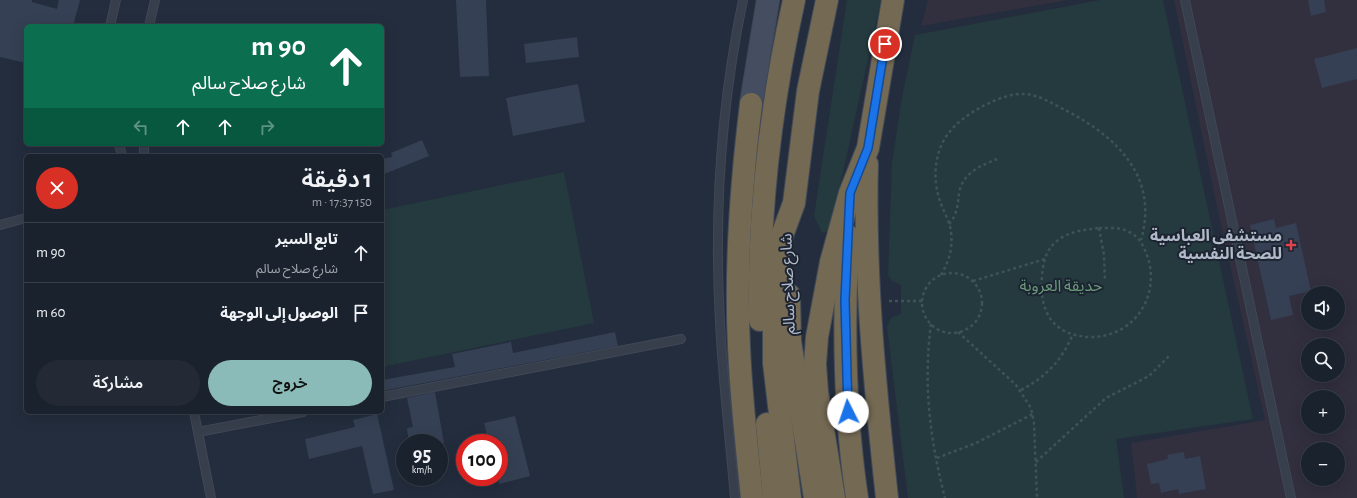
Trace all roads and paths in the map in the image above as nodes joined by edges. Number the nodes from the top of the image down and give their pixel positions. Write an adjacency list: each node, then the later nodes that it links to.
1 (116, 0): 9 (lane)
2 (155, 0): 10 (lane)
3 (743, 0): 41 (lane)
4 (768, 0): 11 (main road)
5 (794, 0): 43 (highway)
6 (827, 0): 19 (highway, شارع صلاح سالم)
7 (892, 0): 12 (highway, شارع صلاح سالم)
8 (1185, 0): 51 (lane)
9 (110, 24)
10 (149, 24)
11 (751, 104): 42 (highway)
12 (868, 148): 14 (highway, شارع صلاح سالم); 26 (highway)
13 (997, 159): 16 (path)
14 (850, 193): 46 (highway, شارع صلاح سالم); 47 (highway)
15 (24, 219): 17 (lane)
16 (949, 224): 20 (path); 22 (path)
17 (0, 225)
18 (1099, 228): 20 (path); 21 (path); 23 (path)
19 (783, 233): 44 (highway); 45 (highway, شارع صلاح سالم)
20 (1141, 240): 29 (path)
21 (1045, 258): 24 (path); 29 (path)
22 (941, 275): 24 (path); 25 (path)
23 (1105, 281)
24 (973, 282): 28 (path)
25 (922, 301): 26 (path); 27 (path)
26 (869, 302): 48 (highway)
27 (931, 324): 28 (path); 38 (path)
28 (958, 332): 32 (path)
29 (1073, 334): 32 (path)
30 (681, 339): 33 (lane)
31 (1170, 355): 39 (path)
32 (1021, 390): 36 (path)
33 (384, 397)
34 (194, 414): 37 (lane)
35 (292, 414): 37 (lane)
36 (1033, 414): 38 (path); 39 (path)
37 (198, 432): 40 (lane)
38 (937, 458): 49 (path)
39 (1036, 462): 50 (path)
40 (211, 498)
41 (735, 498)
42 (752, 498)
43 (774, 498)
44 (790, 498)
45 (815, 498)
46 (834, 498)
47 (858, 498)
48 (887, 498)
49 (945, 498)
50 (1037, 498)
51 (1291, 498)

